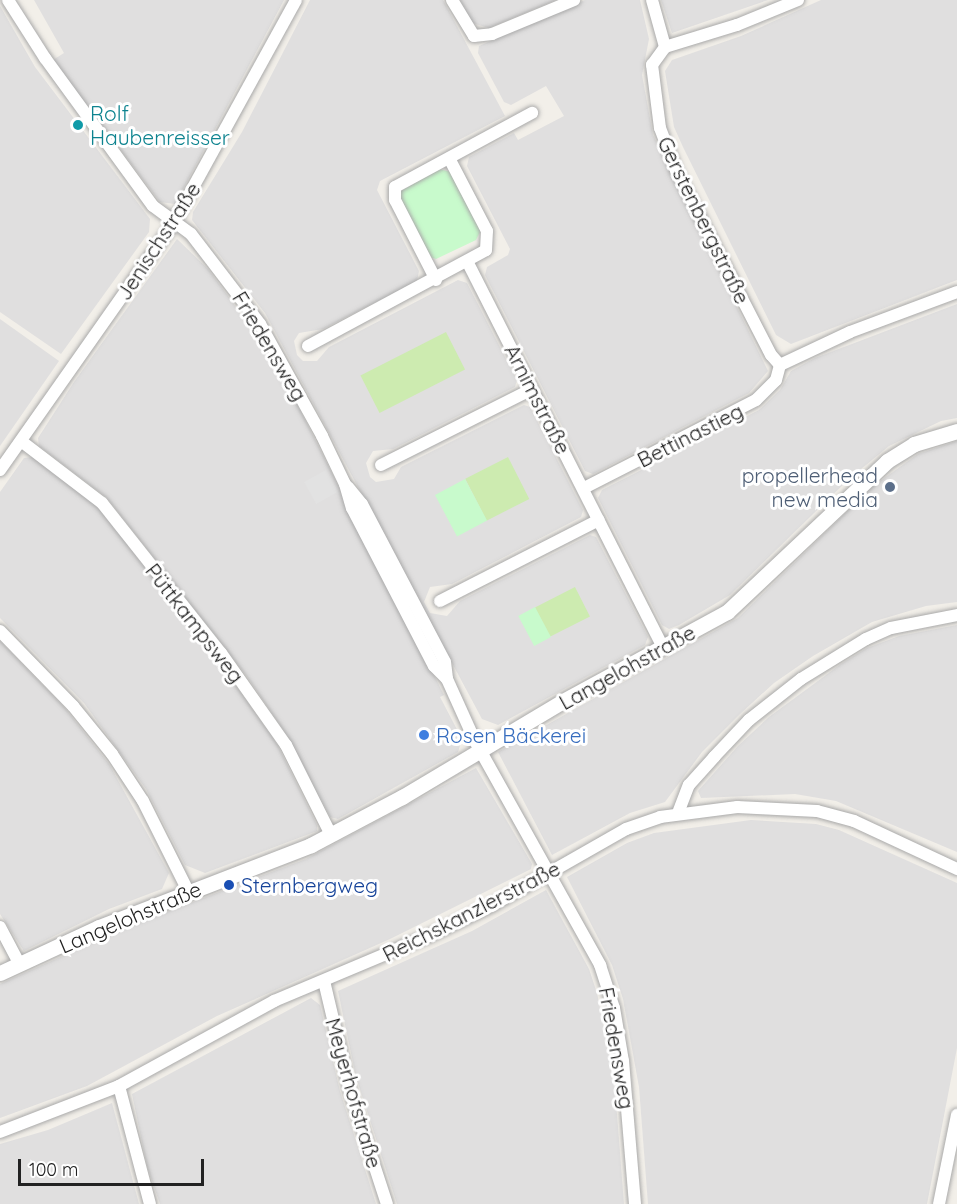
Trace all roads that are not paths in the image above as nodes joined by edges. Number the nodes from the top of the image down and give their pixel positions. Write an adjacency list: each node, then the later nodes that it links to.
1 (8, 0): 10 (street, Friedensweg)
2 (296, 0): 10 (street, Jenischstraße)
3 (452, 0): 4 (street)
4 (574, 0)
5 (652, 0): 7 (street)
6 (798, 0): 7 (street)
7 (665, 47): 15 (street, Gerstenbergstraße)
8 (532, 113): 9 (street)
9 (449, 158): 11 (street); 12 (street)
10 (174, 222): 18 (street, Jenischstraße); 27 (street, Friedensweg)
11 (468, 263): 12 (street); 16 (street, Arnimstraße)
12 (436, 280): 14 (street)
13 (957, 292): 15 (street)
14 (308, 346)
15 (780, 365): 21 (street, Bettinastieg)
16 (532, 389): 19 (street); 21 (street, Arnimstraße)
17 (957, 431): 26 (street, Langelohstraße)
18 (21, 441): 20 (street, Jenischstraße); 29 (street, Püttkampsweg)
19 (381, 465)
20 (0, 470)
21 (584, 488): 22 (street, Arnimstraße)
22 (599, 519): 23 (street); 26 (street, Arnimstraße)
23 (440, 601)
24 (957, 615): 28 (street)
25 (0, 631): 32 (street)
26 (663, 647): 27 (street, Langelohstraße)
27 (481, 750): 29 (street, Langelohstraße); 31 (street, Friedensweg)
28 (678, 813): 30 (street, Reichskanzlerstraße); 31 (street, Reichskanzlerstraße)
29 (331, 835): 32 (street, Langelohstraße)
30 (957, 869)
31 (551, 873): 36 (street, Reichskanzlerstraße); 42 (street, Friedensweg)
32 (188, 891): 34 (street, Langelohstraße)
33 (0, 927): 34 (street)
34 (20, 965): 35 (street, Langelohstraße)
35 (0, 973)
36 (324, 981): 37 (street, Reichskanzlerstraße); 41 (street, Meyerhofstraße)
37 (119, 1086): 39 (street, Reichskanzlerstraße); 40 (street)
38 (957, 1115): 43 (street)
39 (0, 1132)
40 (150, 1204)
41 (387, 1204)
42 (635, 1204)
43 (939, 1204)

